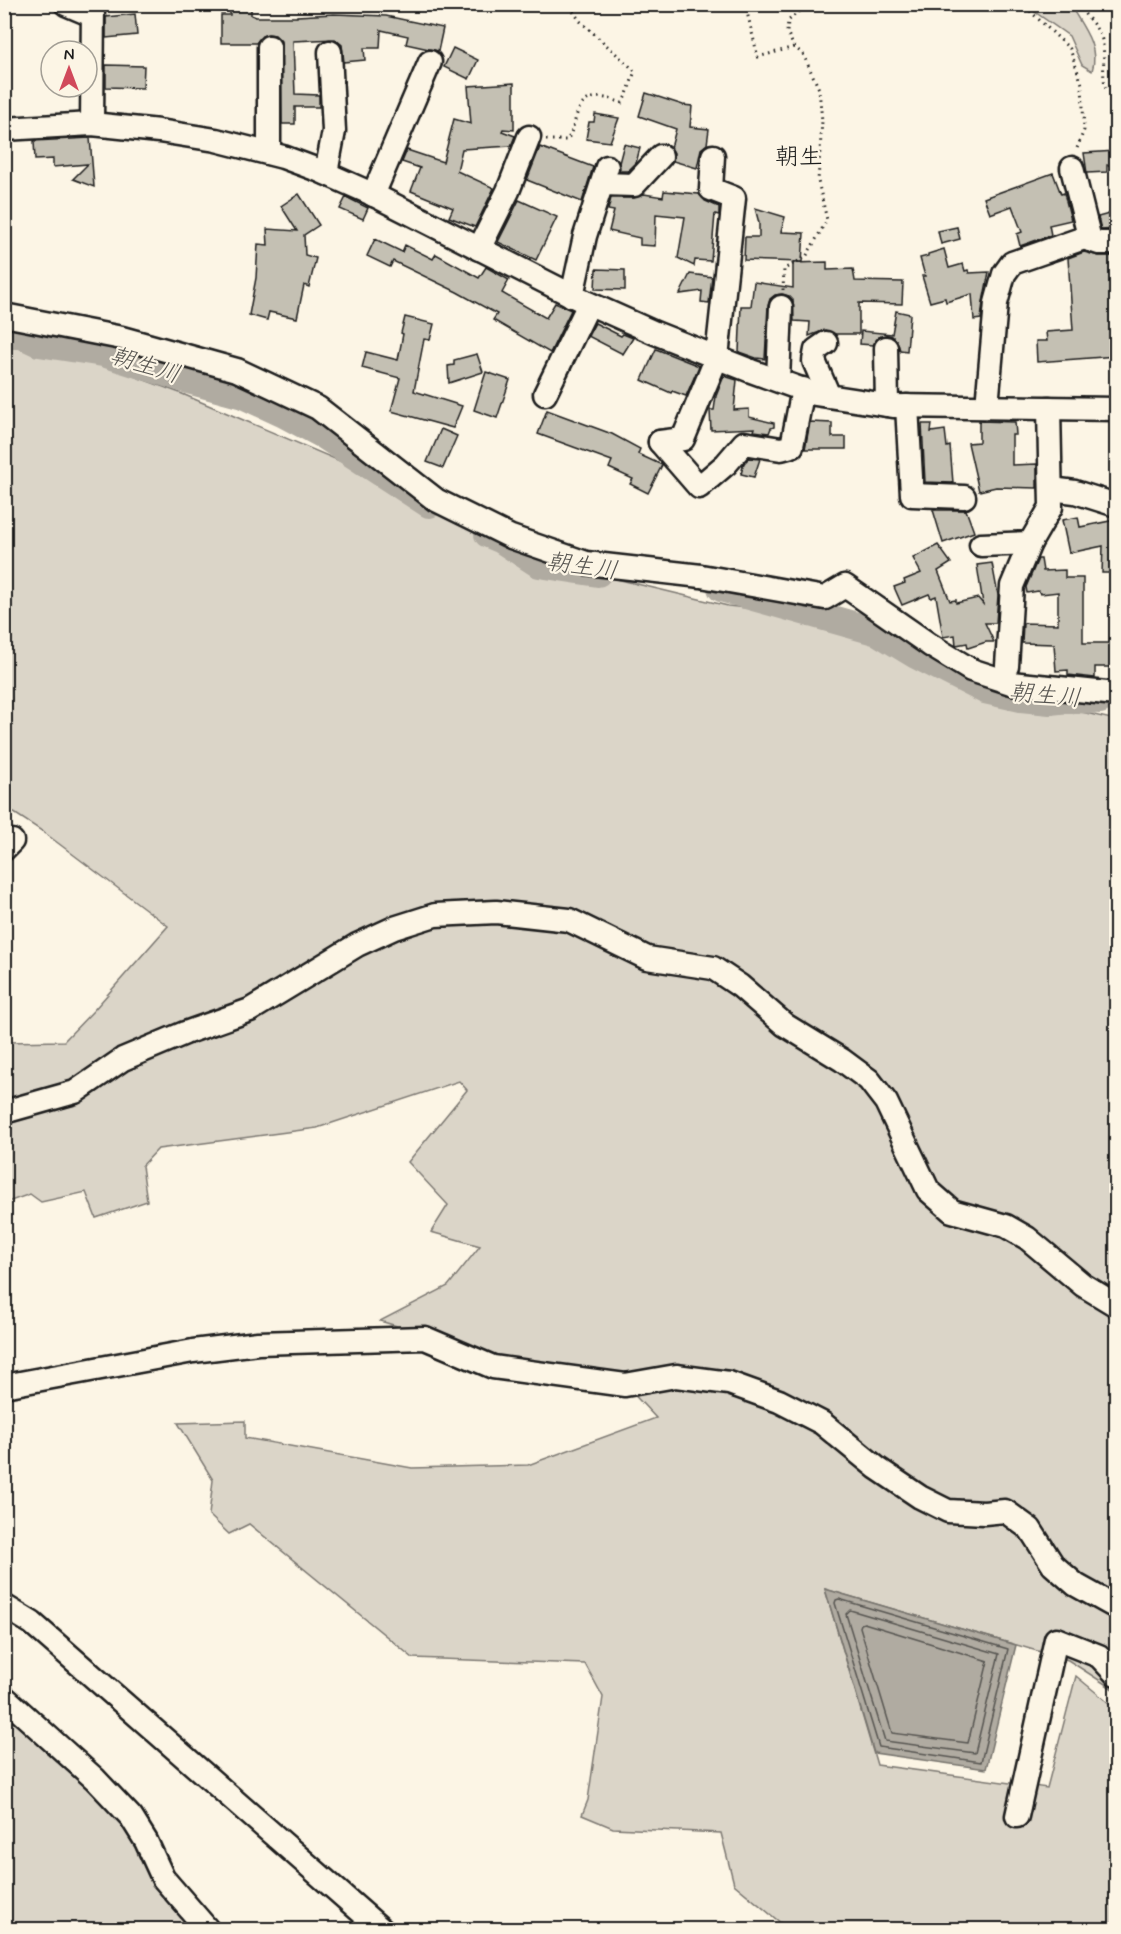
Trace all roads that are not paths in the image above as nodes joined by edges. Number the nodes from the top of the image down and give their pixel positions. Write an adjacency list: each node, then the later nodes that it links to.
1 (66, 4): 2 (street)
2 (95, 7): 6 (street)
3 (268, 47): 9 (street)
4 (330, 51): 13 (street)
5 (430, 62): 14 (street)
6 (92, 123): 7 (street); 9 (street)
7 (4, 129)
8 (529, 137): 17 (street)
9 (269, 153): 13 (street)
10 (661, 156): 18 (street)
11 (713, 156): 23 (street)
12 (1072, 168): 15 (street)
13 (326, 173): 14 (street)
14 (373, 195): 17 (street)
15 (1090, 240): 16 (street); 29 (street)
16 (1116, 243)
17 (479, 249): 18 (street)
18 (581, 300): 23 (street); 26 (street)
19 (782, 307): 24 (street)
20 (4, 315): 38 (street)
21 (826, 344): 27 (street)
22 (886, 348): 28 (street)
23 (717, 357): 24 (street); 25 (street)
24 (778, 380): 25 (street)
25 (803, 389): 27 (street)
26 (545, 394)
27 (829, 396): 28 (street)
28 (897, 406): 29 (street); 33 (street)
29 (987, 406): 30 (street)
30 (1049, 408): 31 (street); 32 (street)
31 (1116, 409)
32 (1051, 489): 34 (street); 35 (street)
33 (964, 497)
34 (1116, 505)
35 (1030, 543): 36 (street); 37 (street)
36 (981, 545)
37 (1007, 666)
38 (1116, 694)
39 (4, 1112): 40 (street)
40 (1116, 1305)
41 (4, 1386): 43 (street)
42 (4, 1606): 48 (street)
43 (1116, 1606)
44 (1116, 1674): 46 (street)
45 (4, 1697): 47 (street)
46 (1017, 1816)
47 (208, 1929)
48 (382, 1929)

